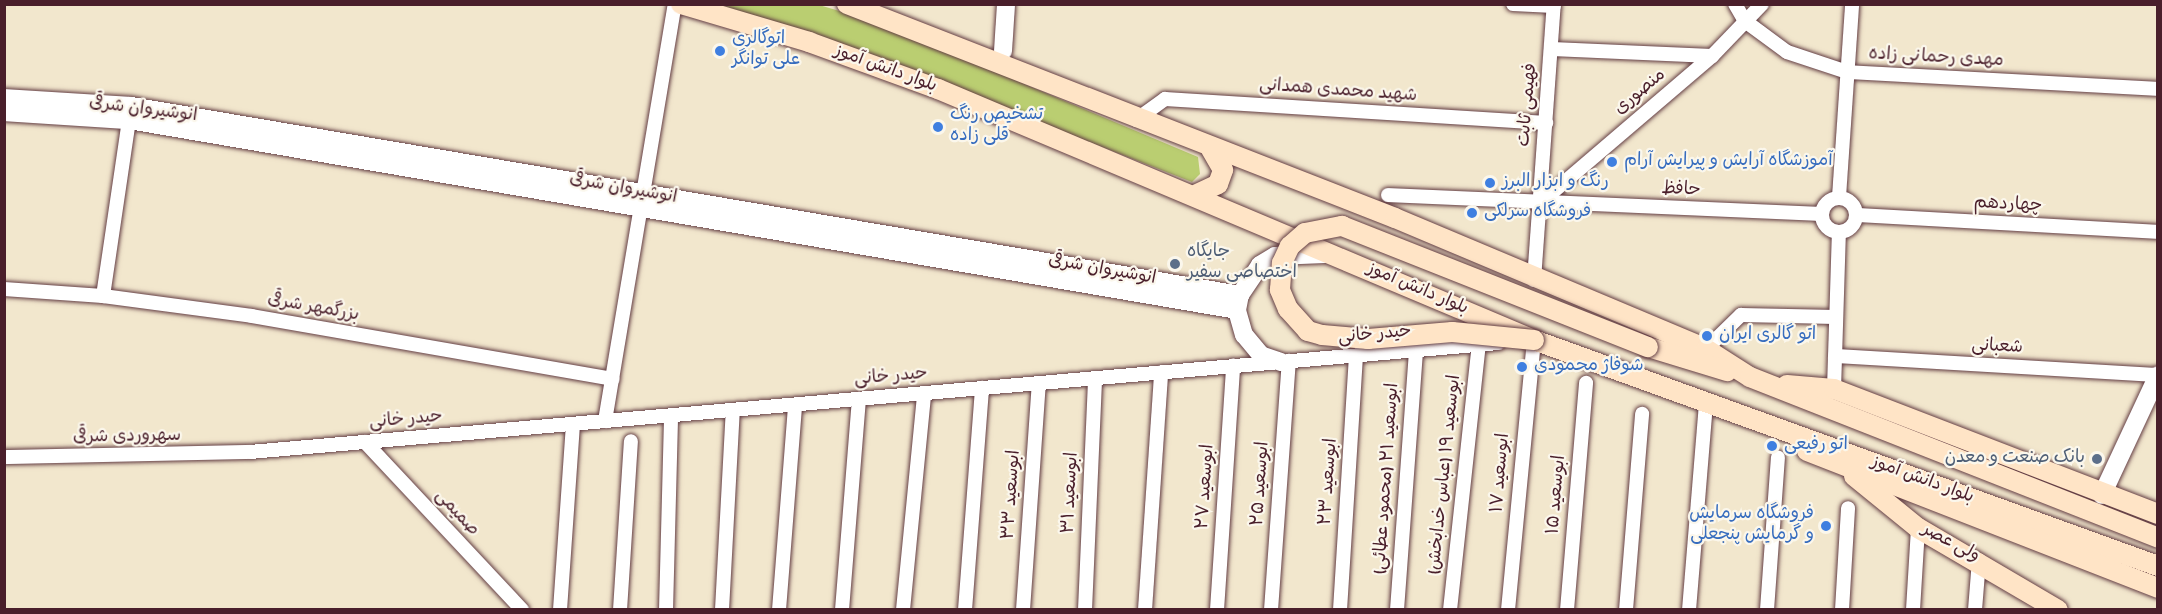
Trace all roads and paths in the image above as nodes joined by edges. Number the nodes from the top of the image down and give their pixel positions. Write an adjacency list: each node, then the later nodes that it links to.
1 (675, 4): 25 (street)
2 (681, 4): 22 (main road, بلوار دانش آموز)
3 (1006, 4): 12 (street)
4 (1513, 4): 8 (street)
5 (1735, 4): 10 (street, مهدی رحمانی زاده)
6 (1762, 4): 10 (street, منصوری)
7 (1852, 4): 14 (street)
8 (1554, 5): 11 (street, فهیمی ثابت)
9 (855, 6): 19 (main road, بلوار دانش آموز)
10 (1744, 21): 13 (street, منصوری); 14 (street, مهدی رحمانی زاده)
11 (1552, 50): 13 (street); 20 (street, فهیمی ثابت)
12 (1003, 51)
13 (1712, 56): 26 (street, منصوری)
14 (1847, 72): 15 (street, مهدی رحمانی زاده); 24 (street)
15 (2157, 89)
16 (4, 98): 25 (street, انوشیروان شرقی)
17 (4, 112): 18 (street, انوشیروان شرقی)
18 (129, 120): 25 (street, انوشیروان شرقی); 34 (street)
19 (1136, 120): 20 (street, شهید محمدی همدانی); 21 (main road, بلوار دانش آموز)
20 (1546, 123): 26 (street, فهیمی ثابت)
21 (1211, 149): 22 (main road); 32 (main road, بلوار دانش آموز)
22 (1197, 194): 31 (main road, بلوار دانش آموز)
23 (1388, 195): 26 (street, حافظ)
24 (1839, 197): 27 (street); 28 (street)
25 (642, 201): 35 (street, انوشیروان شرقی); 47 (street)
26 (1540, 203): 27 (street, حافظ); 32 (street, فهیمی ثابت)
27 (1821, 214): 29 (street)
28 (1856, 215): 29 (street); 30 (street, چهاردهم)
29 (1839, 232): 36 (street)
30 (2157, 232)
31 (1333, 255): 35 (street); 37 (main road, بلوار دانش آموز)
32 (1534, 280): 39 (main road, بلوار دانش آموز)
33 (4, 289): 34 (street, بزرگمهر شرقی)
34 (103, 296): 47 (street, بزرگمهر شرقی)
35 (1238, 302): 43 (street)
36 (1836, 317): 39 (street); 42 (street)
37 (1534, 340): 38 (street, حیدر خانی); 49 (main road, bridge); 56 (main road, بلوار دانش آموز); 96 (street, ابوسعید ۱۷)
38 (1479, 345): 40 (street, حیدر خانی); 95 (street, ابوسعید ۱۹ (عباس خدابخش))
39 (1706, 349): 49 (main road, بلوار دانش آموز)
40 (1416, 351): 41 (street, حیدر خانی); 94 (street, ابوسعید ۲۱ (محمود عطائی))
41 (1356, 356): 43 (street, حیدر خانی); 93 (street, ابوسعید ۲۳)
42 (1835, 356): 46 (street, شعبانی); 53 (street)
43 (1285, 362): 44 (street, حیدر خانی); 92 (street, ابوسعید ۲۵)
44 (1233, 366): 45 (street, حیدر خانی); 91 (street, ابوسعید ۲۷)
45 (1161, 373): 48 (street, حیدر خانی); 90 (street)
46 (2157, 375): 70 (street)
47 (614, 379): 61 (street)
48 (1095, 379): 51 (street, حیدر خانی); 89 (street, ابوسعید ۳۱)
49 (1759, 380): 53 (main road); 74 (main road, بلوار دانش آموز)
50 (1586, 383): 97 (street, ابوسعید ۱۵)
51 (1039, 384): 52 (street, حیدر خانی); 88 (street, ابوسعید ۳۳)
52 (982, 388): 54 (street, حیدر خانی); 87 (street)
53 (1834, 390): 70 (main road)
54 (924, 394): 55 (street, حیدر خانی); 86 (street)
55 (859, 399): 57 (street, حیدر خانی); 85 (street)
56 (1706, 403): 62 (main road, بلوار دانش آموز); 99 (street)
57 (795, 405): 58 (street, حیدر خانی); 84 (street)
58 (733, 410): 60 (street, حیدر خانی); 83 (street)
59 (1642, 414): 98 (street)
60 (671, 416): 61 (street, حیدر خانی); 82 (street)
61 (605, 421): 63 (street, حیدر خانی)
62 (1760, 422): 69 (main road); 76 (main road, بلوار دانش آموز)
63 (573, 424): 65 (street, حیدر خانی); 80 (street)
64 (631, 441): 81 (street)
65 (366, 442): 66 (street, حیدر خانی); 79 (street, صمیمی)
66 (250, 452): 67 (street, سهروردی شرقی)
67 (4, 457)
68 (1778, 457): 100 (street)
69 (1848, 470): 73 (main road, ولی عصر); 77 (main road)
70 (2102, 495): 72 (main road)
71 (1848, 508): 101 (street)
72 (2157, 514)
73 (1918, 528): 75 (main road, ولی عصر); 102 (street)
74 (2157, 538)
75 (1979, 560): 78 (main road, ولی عصر); 103 (street)
76 (2157, 566)
77 (2157, 588)
78 (2050, 606)
79 (522, 609)
80 (560, 609)
81 (620, 609)
82 (666, 609)
83 (722, 609)
84 (779, 609)
85 (842, 609)
86 (903, 609)
87 (965, 609)
88 (1023, 609)
89 (1084, 609)
90 (1145, 609)
91 (1217, 609)
92 (1270, 609)
93 (1340, 609)
94 (1397, 609)
95 (1450, 609)
96 (1508, 609)
97 (1567, 609)
98 (1626, 609)
99 (1689, 609)
100 (1767, 609)
101 (1842, 609)
102 (1913, 609)
103 (1975, 609)

